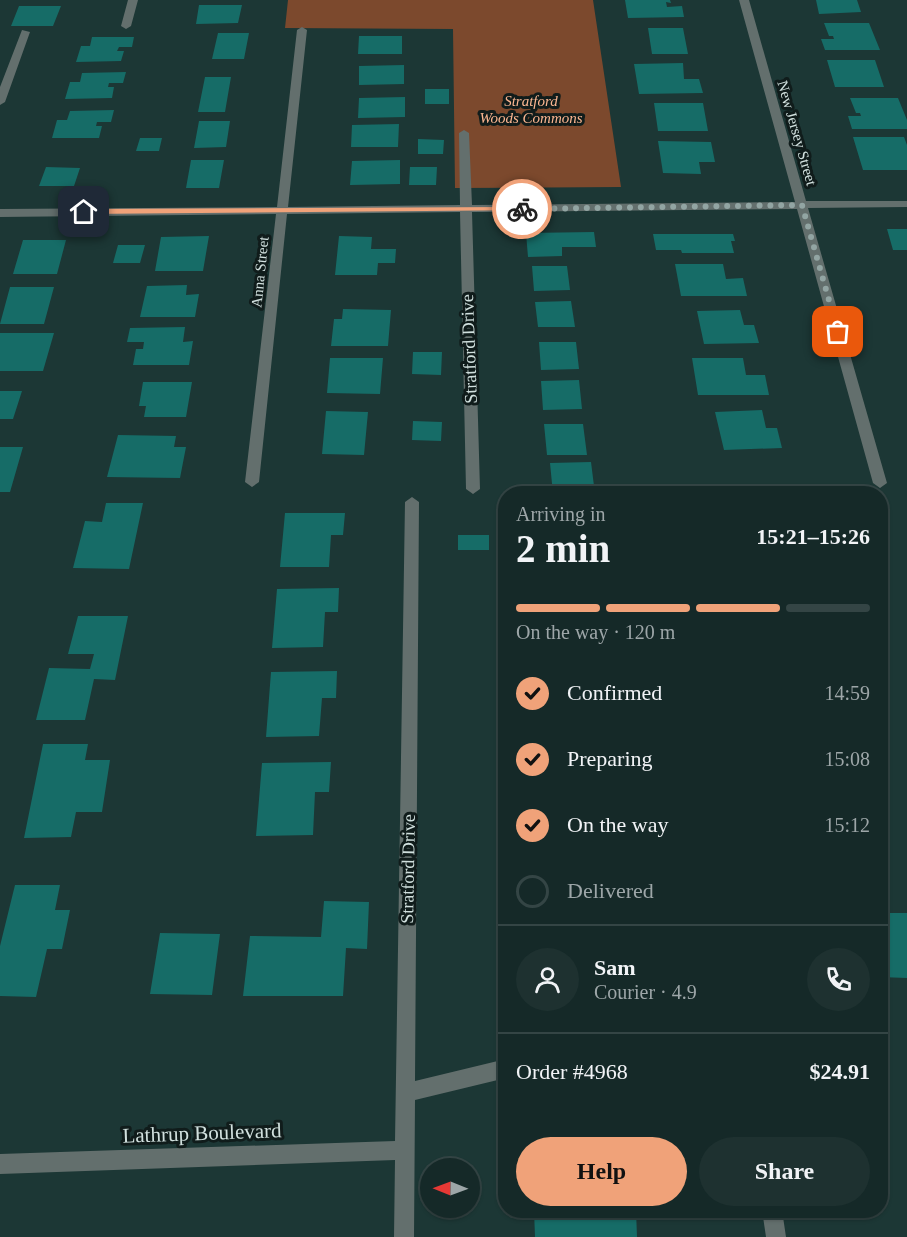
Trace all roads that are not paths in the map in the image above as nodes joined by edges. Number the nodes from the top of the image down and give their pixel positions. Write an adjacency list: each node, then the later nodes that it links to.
1 (133, 0): 3 (street)
2 (744, 0): 9 (street, New Jersey Street)
3 (126, 26)
4 (302, 30): 10 (street, Anna Street)
5 (25, 32): 6 (street)
6 (0, 102)
7 (464, 133): 11 (street, Stratford Drive)
8 (907, 204): 9 (street)
9 (802, 205): 11 (street); 14 (street, New Jersey Street)
10 (281, 210): 11 (street); 12 (street); 13 (street, Anna Street)
11 (465, 210): 15 (street, Stratford Drive)
12 (0, 213)
13 (252, 482)
14 (880, 483)
15 (473, 489)
16 (412, 502): 18 (street, Stratford Drive)
17 (498, 1070): 18 (street)
18 (406, 1093): 19 (street, Stratford Drive)
19 (406, 1150): 20 (street, Lathrup Boulevard); 22 (street, Stratford Drive)
20 (0, 1164)
21 (773, 1218): 23 (street)
22 (404, 1237)
23 (776, 1237)

